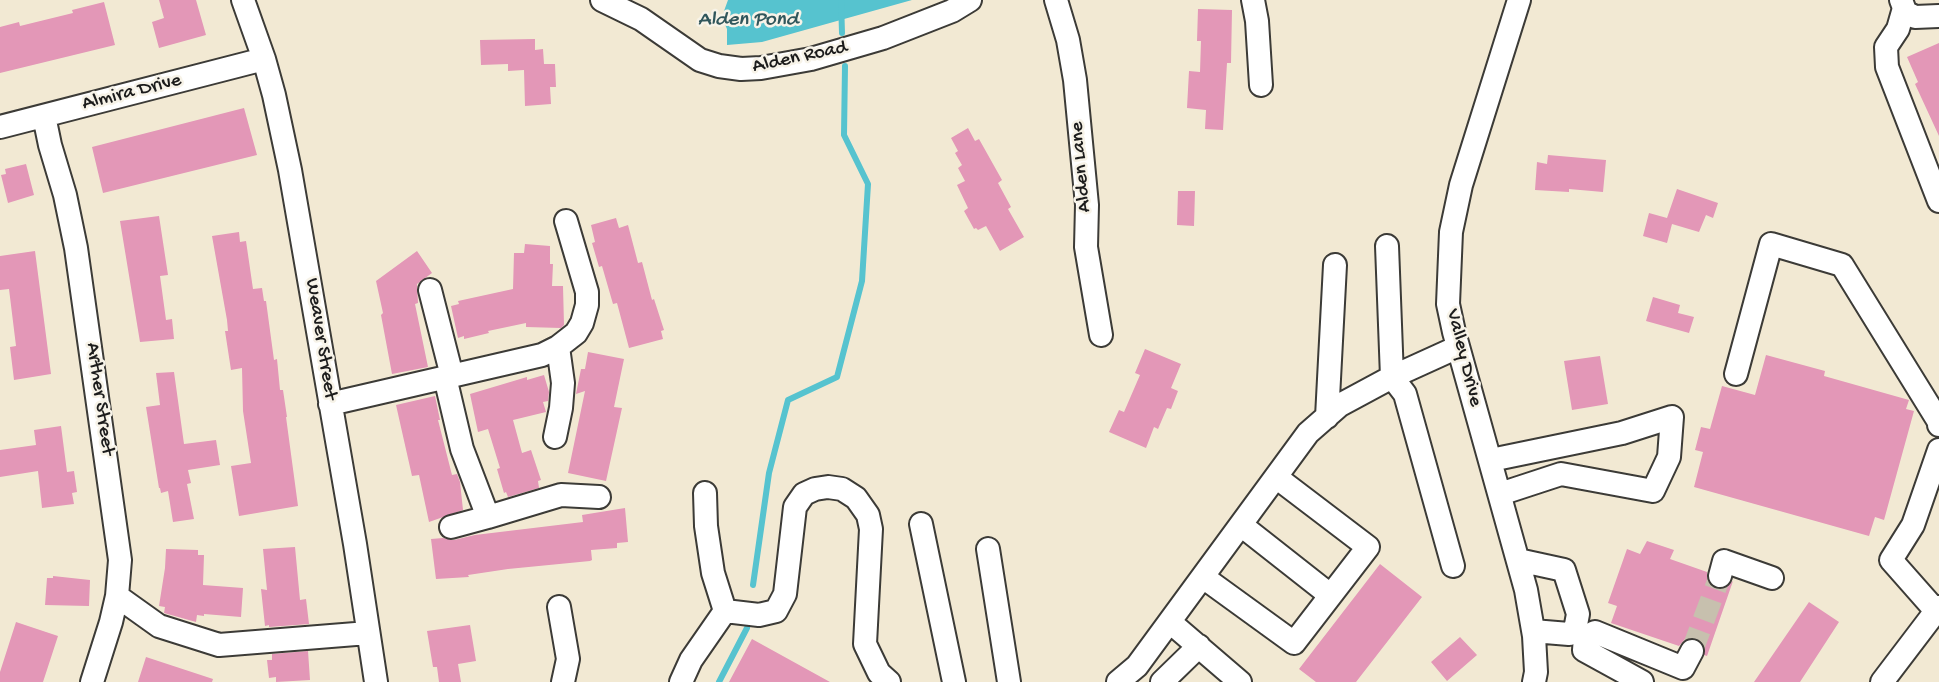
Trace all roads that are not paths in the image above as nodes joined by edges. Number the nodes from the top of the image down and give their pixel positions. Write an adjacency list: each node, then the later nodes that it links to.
1 (243, 0): 9 (street, Weaver Street)
2 (602, 0): 3 (street, Alden Road)
3 (970, 0)
4 (1056, 0): 18 (street, Alden Lane)
5 (1254, 0): 10 (street)
6 (1519, 0): 20 (street, Valley Drive)
7 (1902, 5): 8 (street); 13 (street)
8 (1939, 16)
9 (264, 59): 11 (street, Almira Drive); 24 (street, Weaver Street)
10 (1261, 85)
11 (44, 116): 12 (street, Almira Drive); 47 (street, Arther Street)
12 (0, 127)
13 (1939, 201)
14 (566, 221): 19 (street)
15 (1387, 246): 23 (street)
16 (1335, 265): 25 (street)
17 (430, 290): 22 (street)
18 (1101, 335)
19 (558, 347): 22 (street); 27 (street)
20 (1458, 347): 23 (street); 30 (street, Valley Drive)
21 (1736, 374): 26 (street)
22 (448, 377): 24 (street); 36 (street)
23 (1392, 377): 25 (street); 42 (street)
24 (330, 404): 53 (street, Weaver Street)
25 (1327, 417): 32 (street)
26 (1939, 425)
27 (555, 437)
28 (1553, 447): 30 (street); 31 (street); 31 (street)
29 (1939, 450): 49 (street)
30 (1491, 460): 34 (street, Valley Drive)
31 (1561, 474): 34 (street)
32 (1276, 477): 38 (street); 46 (street)
33 (705, 492): 50 (street)
34 (1500, 494): 41 (street, Valley Drive)
35 (599, 497): 36 (street)
36 (488, 517): 39 (street)
37 (921, 524): 62 (street)
38 (1241, 525): 44 (street); 46 (street)
39 (451, 527)
40 (988, 549): 63 (street)
41 (1518, 561): 52 (street, Valley Drive); 54 (street)
42 (1452, 566)
43 (1719, 576): 45 (street)
44 (1203, 577): 46 (street); 51 (street)
45 (1772, 578)
46 (1330, 595)
47 (117, 596): 53 (street); 57 (street, Arther Street)
48 (559, 607): 59 (street)
49 (1937, 609): 69 (street)
50 (724, 611): 60 (street); 61 (street)
51 (1170, 622): 55 (street); 64 (street)
52 (1533, 631): 54 (street); 67 (street, Valley Drive)
53 (368, 633): 58 (street, Weaver Street)
54 (1580, 634): 56 (street); 68 (street)
55 (1198, 646): 65 (street); 66 (street)
56 (1692, 651)
57 (92, 682)
58 (376, 682)
59 (562, 682)
60 (681, 682)
61 (890, 682)
62 (954, 682)
63 (1009, 682)
64 (1118, 682)
65 (1162, 682)
66 (1240, 682)
67 (1534, 682)
68 (1642, 682)
69 (1881, 682)

